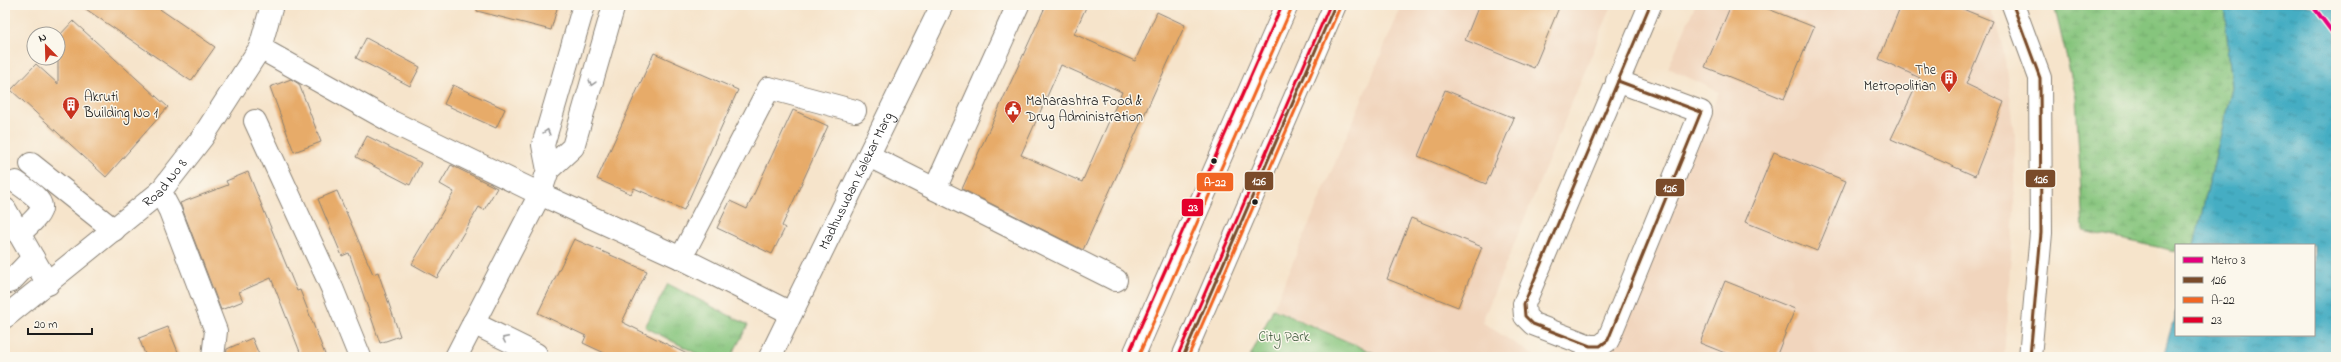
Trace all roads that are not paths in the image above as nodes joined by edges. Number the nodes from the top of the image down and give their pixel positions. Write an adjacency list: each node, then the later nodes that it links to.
1 (272, 5): 11 (street, Road No 8)
2 (584, 5): 10 (street)
3 (614, 5): 12 (street)
4 (942, 5): 16 (street, Madhusudan Kalekar Marg)
5 (1018, 5): 20 (street)
6 (1287, 5): 39 (street)
7 (1335, 5): 40 (street)
8 (1650, 5): 13 (street)
9 (2013, 5): 41 (street)
10 (572, 45): 12 (street); 18 (street, one-way to 10)
11 (260, 48): 21 (street, Road No 8); 22 (street)
12 (602, 50): 18 (street, one-way to 18)
13 (1617, 82): 13 (street)
14 (855, 111): 27 (street)
15 (255, 121): 36 (street)
16 (869, 156): 20 (street); 31 (street, Madhusudan Kalekar Marg)
17 (31, 164): 24 (street)
18 (548, 170): 22 (street)
19 (16, 182): 25 (street)
20 (935, 189): 28 (street)
21 (160, 192): 24 (street, Road No 8); 35 (street)
22 (540, 194): 27 (street); 33 (street)
23 (5, 209): 25 (street)
24 (114, 230): 30 (street, Road No 8)
25 (19, 234): 26 (street)
26 (33, 258): 29 (street); 30 (street)
27 (681, 258): 31 (street)
28 (1116, 280)
29 (5, 284)
30 (48, 284): 32 (street, Road No 8)
31 (792, 313): 38 (street, Madhusudan Kalekar Marg)
32 (5, 317)
33 (473, 323): 34 (street, one-way to 33); 37 (street)
34 (536, 354)
35 (213, 357)
36 (360, 357)
37 (456, 357)
38 (770, 357)
39 (1133, 357)
40 (1183, 357)
41 (2030, 357)

